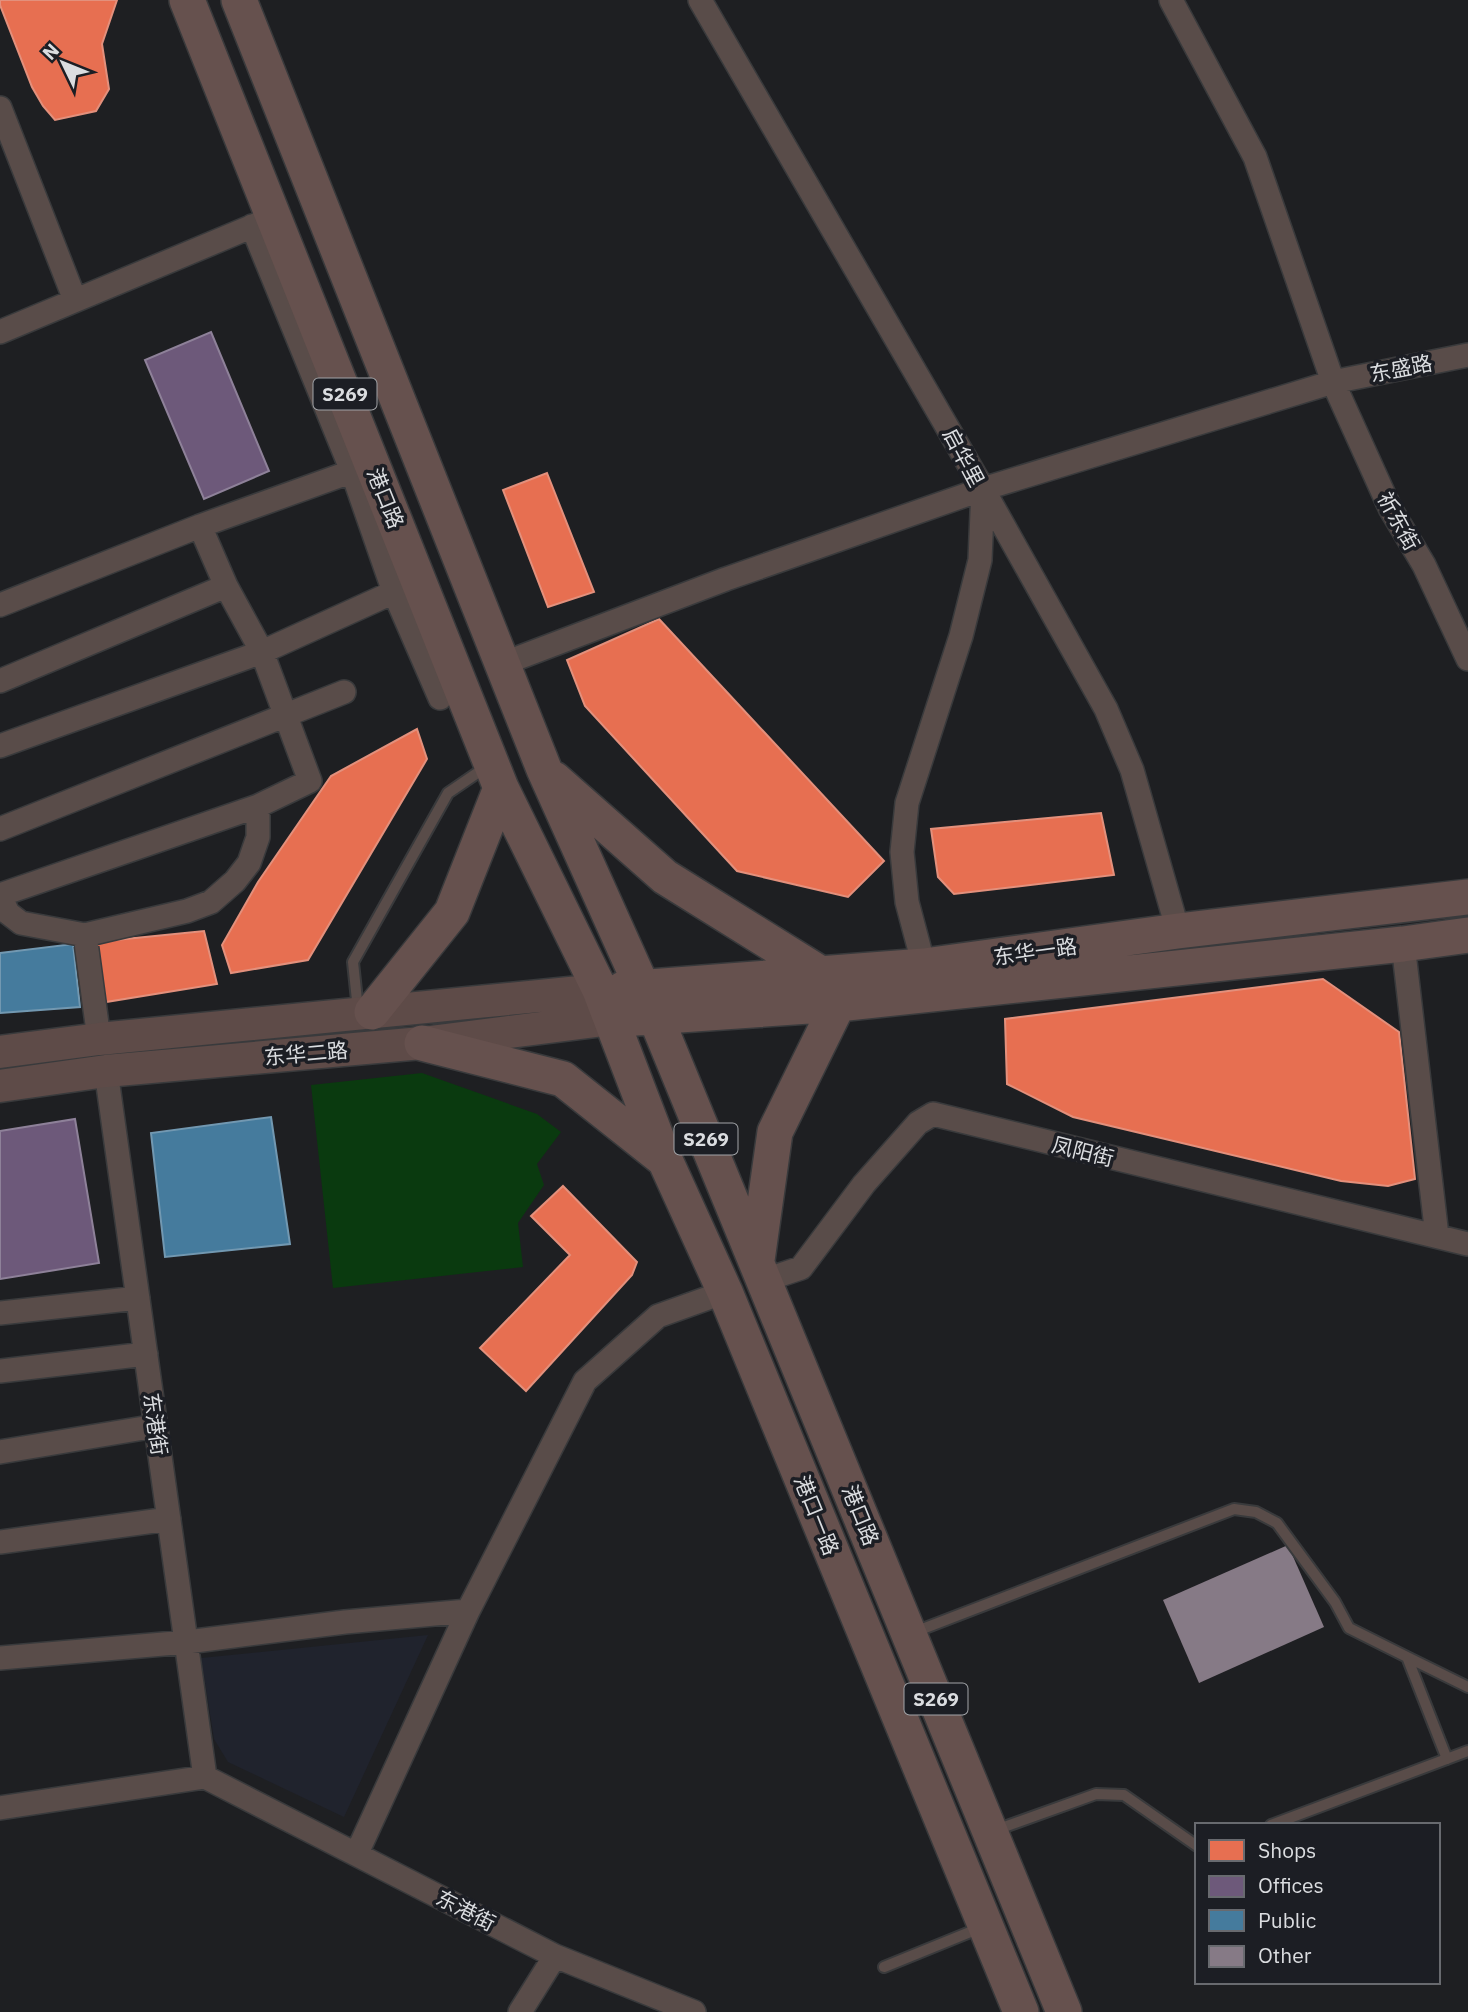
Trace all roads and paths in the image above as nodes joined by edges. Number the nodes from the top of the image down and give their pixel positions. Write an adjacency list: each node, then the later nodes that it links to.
1 (187, 0): 6 (main road, 港口路 / S269)
2 (239, 0): 19 (main road, 港口路 / S269)
3 (700, 0): 12 (street, 启华里)
4 (1171, 0): 10 (street, 祈东街)
5 (0, 108): 7 (street)
6 (263, 222): 7 (street); 11 (main road, 港口路 / S269)
7 (75, 300): 8 (street)
8 (0, 332)
9 (1468, 355): 10 (street, 东盛路)
10 (1334, 382): 12 (street, 东盛路); 17 (street, 祈东街)
11 (362, 468): 13 (street); 15 (street); 21 (main road, 港口路 / S269)
12 (984, 489): 19 (street, 东盛路); 35 (street); 39 (street, 启华里)
13 (200, 526): 14 (street); 16 (street)
14 (226, 586): 18 (street); 22 (street)
15 (394, 592): 18 (street); 24 (street)
16 (0, 605)
17 (1460, 622): 20 (street, 祈东街)
18 (262, 652): 25 (street); 27 (street)
19 (498, 654): 21 (main road); 28 (main road, 港口路 / S269)
20 (1468, 659)
21 (452, 663): 26 (main road, 港口路 / S269)
22 (0, 681)
23 (344, 692): 25 (street)
24 (440, 698): 26 (main road)
25 (287, 714): 30 (street); 31 (street)
26 (478, 729): 29 (main road, 港口路 / S269)
27 (0, 746)
28 (544, 769): 40 (main road); 41 (main road, 港口路 / S269)
29 (497, 776): 42 (main road, 港口路 / S269); 43 (main road); 43 (lane)
30 (258, 806): 32 (street); 36 (street)
31 (0, 829)
32 (0, 896): 34 (street)
33 (1468, 897): 35 (main road, 东华一路)
34 (10, 926): 36 (street)
35 (1178, 932): 39 (main road, 东华一路)
36 (85, 935): 44 (street)
37 (1468, 935): 38 (main road, 东华一路)
38 (1403, 944): 40 (main road, 东华一路); 50 (street)
39 (924, 966): 40 (main road, 东华一路)
40 (830, 989): 41 (main road, 东华一路); 52 (main road)
41 (649, 1002): 42 (main road, 东华一路); 52 (main road, 港口路 / S269)
42 (606, 1004): 43 (main road, 东华二路); 45 (main road, 东华二路); 49 (main road, 港口一路 / S269)
43 (365, 1012): 44 (main road, 东华二路)
44 (99, 1039): 46 (main road, 东华二路)
45 (422, 1043): 47 (main road, 东华二路); 49 (main road)
46 (0, 1052)
47 (106, 1071): 48 (main road, 东华二路); 54 (street, 东港街)
48 (0, 1086)
49 (665, 1160): 53 (main road, 港口一路 / S269)
50 (1437, 1236): 51 (street, 凤阳街); 52 (street, 凤阳街)
51 (1468, 1244)
52 (761, 1270): 58 (main road, 港口路 / S269)
53 (725, 1292): 59 (main road, 港口一路 / S269); 64 (street)
54 (138, 1298): 55 (street); 56 (street, 东港街)
55 (0, 1313)
56 (146, 1354): 57 (street); 60 (street, 东港街)
57 (0, 1371)
58 (808, 1386): 59 (main road); 65 (main road, 港口路 / S269)
59 (769, 1399): 78 (main road, 港口一路 / S269)
60 (156, 1426): 61 (street); 62 (street, 东港街)
61 (0, 1452)
62 (169, 1519): 63 (street); 66 (street, 东港街)
63 (0, 1542)
64 (468, 1611): 66 (street); 77 (street)
65 (909, 1634): 67 (lane); 75 (main road, 港口路 / S269)
66 (187, 1642): 68 (street); 72 (street, 东港街)
67 (1407, 1657): 69 (lane); 71 (lane)
68 (0, 1658)
69 (1468, 1687)
70 (1468, 1751): 71 (lane)
71 (1447, 1759): 74 (lane)
72 (205, 1777): 73 (street); 77 (street, 东港街)
73 (0, 1808)
74 (1276, 1823)
75 (990, 1832): 76 (lane); 84 (main road, 港口路 / S269)
76 (1195, 1845)
77 (357, 1853): 79 (street, 东港街)
78 (985, 1925): 80 (lane); 83 (main road, 港口一路 / S269)
79 (555, 1956): 81 (street); 82 (street, 东港街)
80 (884, 1967)
81 (520, 2012)
82 (694, 2012)
83 (1021, 2012)
84 (1064, 2012)

